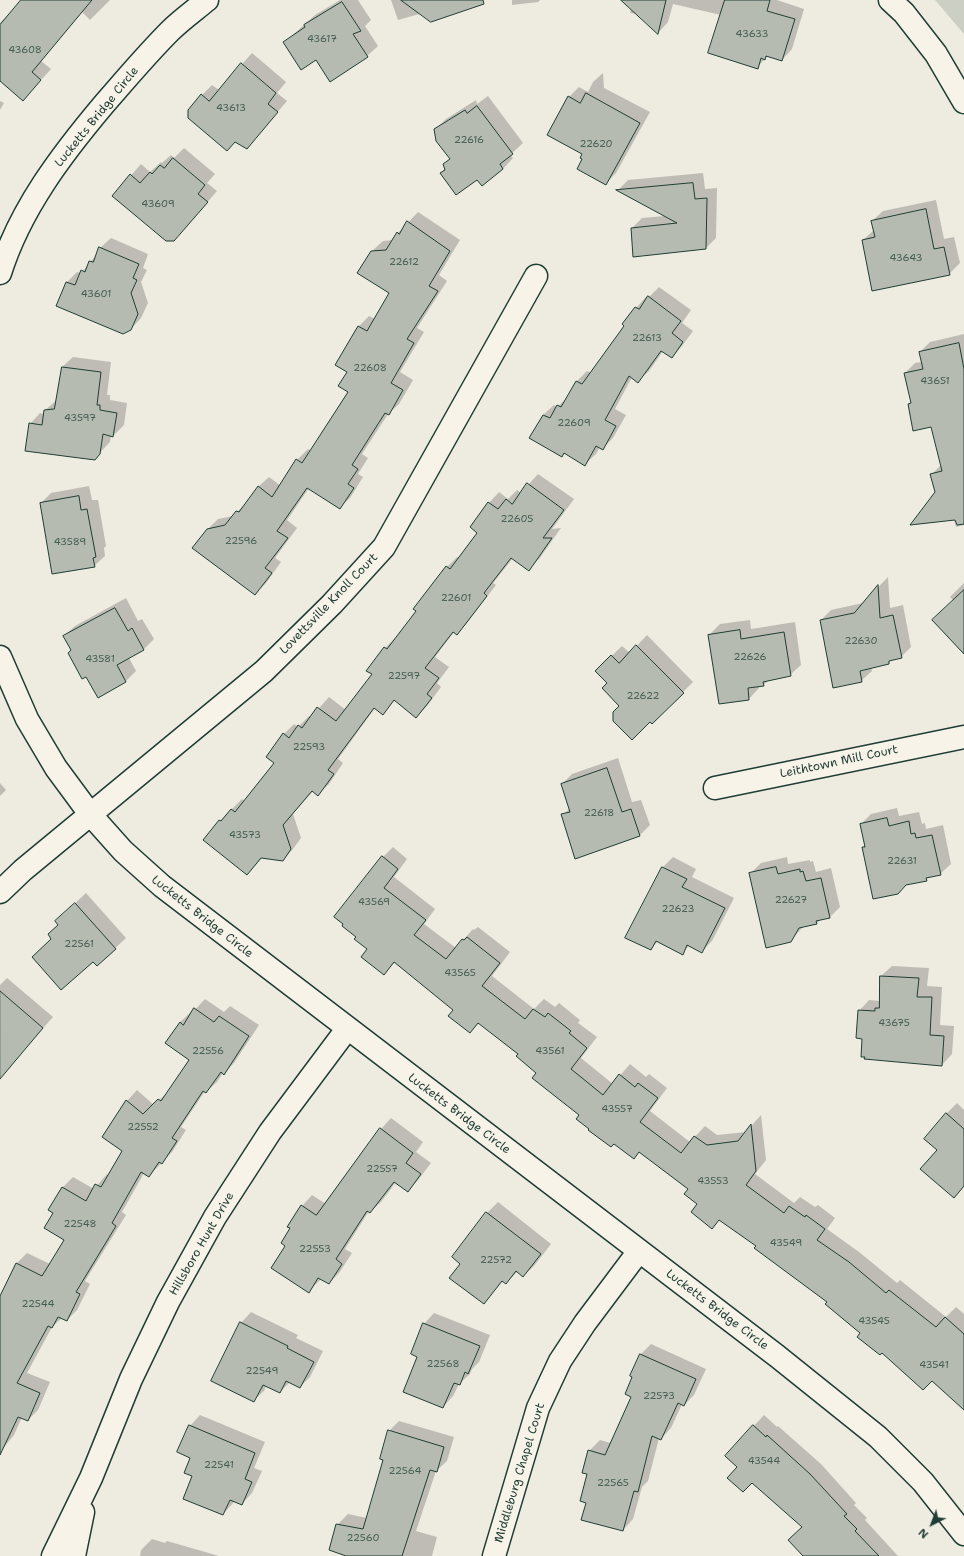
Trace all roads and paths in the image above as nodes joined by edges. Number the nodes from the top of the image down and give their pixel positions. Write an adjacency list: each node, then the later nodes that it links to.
1 (207, 0): 4 (street, Lucketts Bridge Circle)
2 (890, 0): 3 (street)
3 (964, 102)
4 (0, 273)
5 (536, 276): 9 (street, Lovettsville Knoll Court)
6 (0, 657): 9 (street, Lucketts Bridge Circle)
7 (964, 737): 8 (street, Leithtown Mill Court)
8 (715, 788)
9 (90, 814): 10 (street, Lovettsville Knoll Court); 11 (street, Lucketts Bridge Circle)
10 (0, 892)
11 (347, 1029): 12 (street, Lucketts Bridge Circle); 13 (street, Hillsboro Hunt Drive)
12 (639, 1251): 14 (street, Lucketts Bridge Circle); 17 (street, Middleburg Chapel Court)
13 (91, 1478): 15 (street, Hillsboro Hunt Drive); 16 (street, Hillsboro Hunt Drive)
14 (964, 1534)
15 (53, 1556)
16 (74, 1556)
17 (494, 1556)

